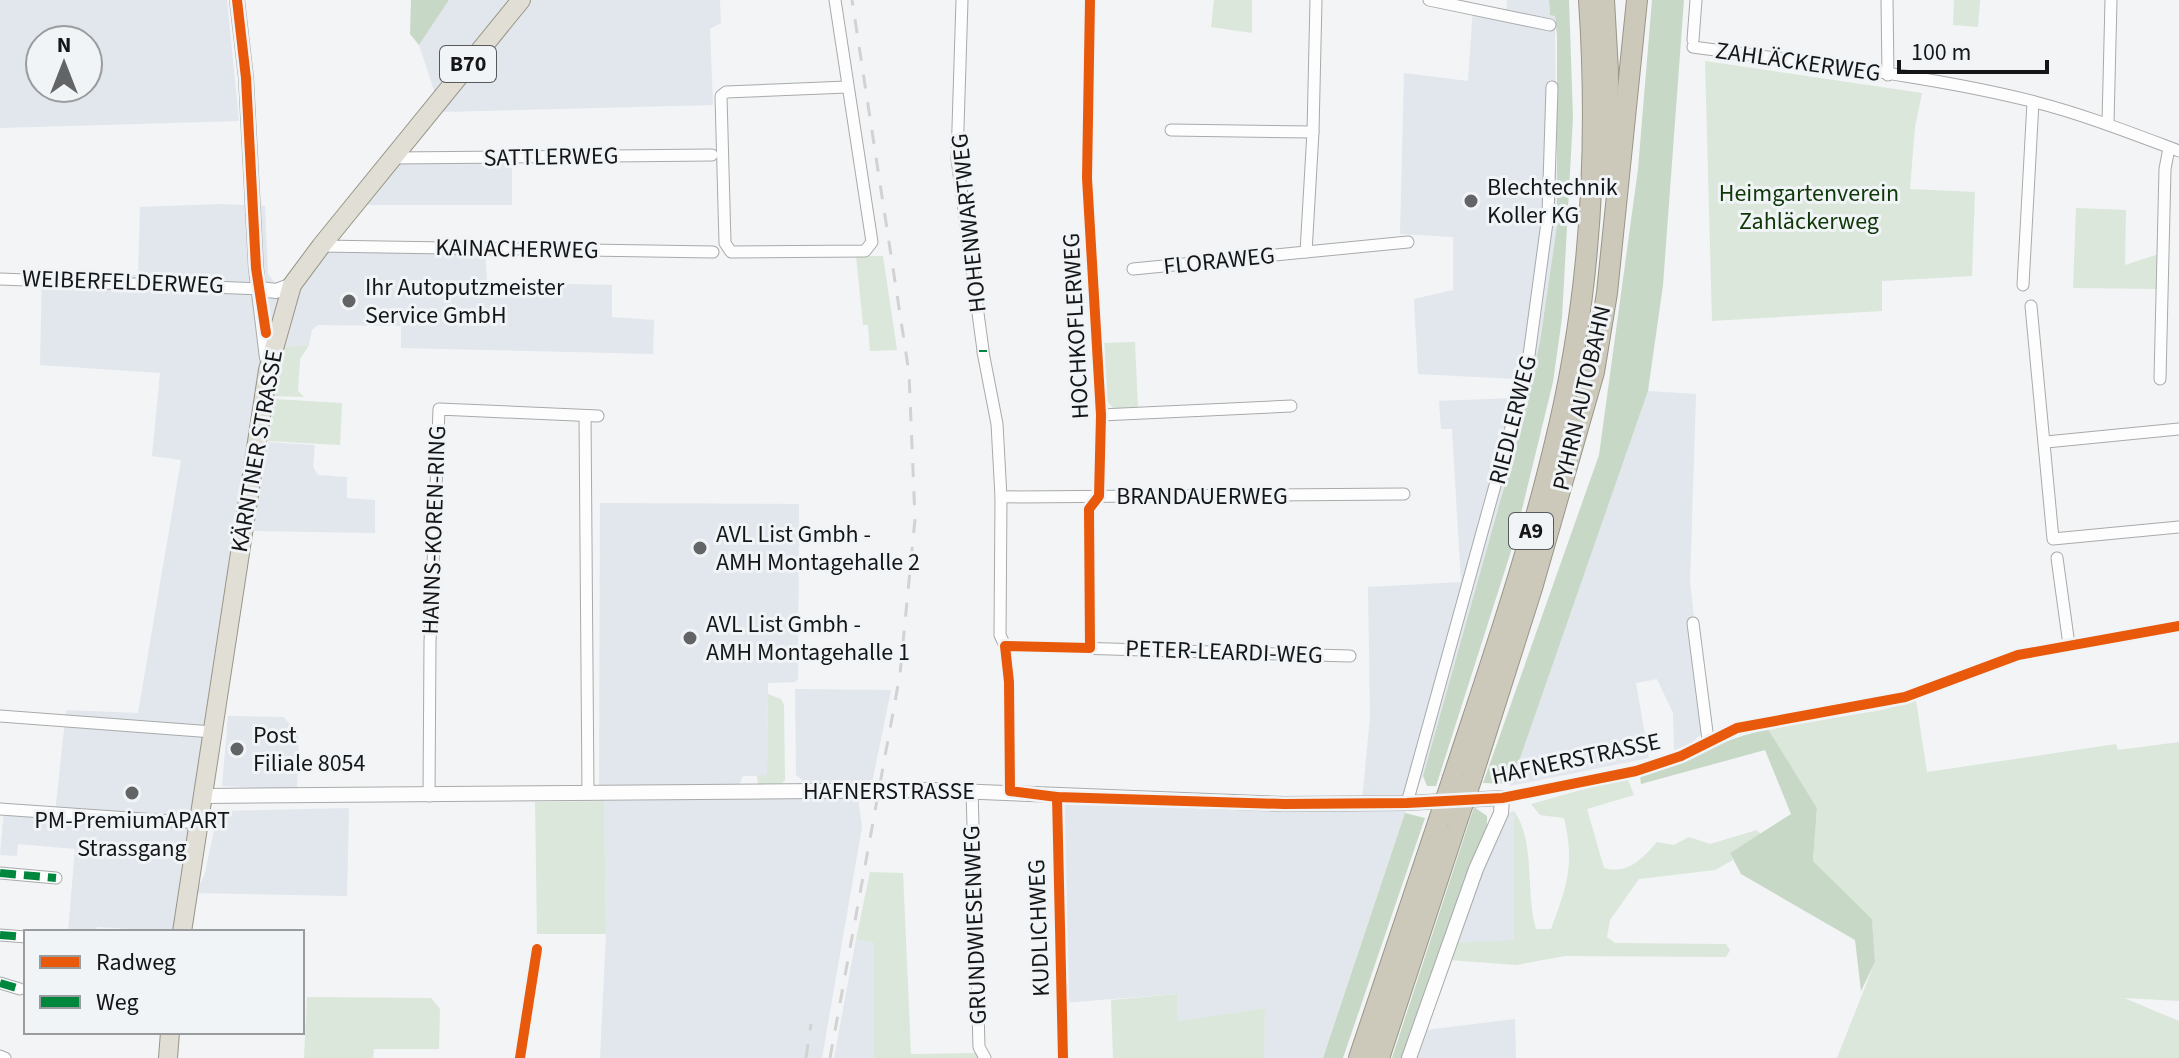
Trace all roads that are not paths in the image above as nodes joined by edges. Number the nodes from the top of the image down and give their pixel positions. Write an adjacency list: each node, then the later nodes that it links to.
1 (237, 0): 34 (street)
2 (521, 0): 25 (main road, KÄRNTNER STRASSE / B70)
3 (835, 0): 17 (street)
4 (962, 0): 47 (street, HOHENWARTWEG)
5 (1090, 0): 39 (street, HOCHKOFLERWEG)
6 (1316, 0): 22 (street, FLORAWEG)
7 (1429, 0): 14 (street)
8 (1589, 0): 59 (highway, PYHRN AUTOBAHN / A9)
9 (1604, 0): 43 (highway)
10 (1637, 0): 43 (highway, PYHRN AUTOBAHN / A9)
11 (1696, 0): 16 (street, ZAHLÄCKERWEG)
12 (1887, 0): 16 (street)
13 (2111, 0): 20 (street)
14 (1455, 3): 15 (street)
15 (1550, 25)
16 (1888, 75): 19 (street, ZAHLÄCKERWEG)
17 (847, 87): 17 (street)
18 (1552, 87): 67 (street, RIEDLERWEG)
19 (2033, 102): 20 (street, ZAHLÄCKERWEG); 33 (street)
20 (2108, 123): 23 (street, ZAHLÄCKERWEG)
21 (1171, 130): 22 (street)
22 (1313, 132): 29 (street, FLORAWEG)
23 (2174, 149): 37 (street)
24 (712, 155): 25 (street, SATTLERWEG)
25 (391, 158): 27 (main road, KÄRNTNER STRASSE / B70)
26 (1408, 242): 29 (street, FLORAWEG)
27 (321, 246): 28 (street, KAINACHERWEG); 32 (main road, KÄRNTNER STRASSE / B70)
28 (713, 252)
29 (1306, 252): 30 (street, FLORAWEG)
30 (1133, 269)
31 (0, 279): 34 (street, WEIBERFELDERWEG)
32 (292, 285): 34 (street, WEIBERFELDERWEG); 36 (main road, KÄRNTNER STRASSE / B70)
33 (2023, 285)
34 (260, 289): 36 (street)
35 (2031, 306): 44 (street)
36 (268, 370): 57 (main road, KÄRNTNER STRASSE / B70)
37 (2160, 379)
38 (1291, 406): 39 (street, HOCHKOFLERWEG)
39 (1101, 415): 46 (street, HOCHKOFLERWEG)
40 (585, 416): 41 (street, HANNS-KOREN-RING); 62 (street); 64 (street, HANNS-KOREN-RING)
41 (598, 416)
42 (2179, 429): 44 (street)
43 (1577, 433): 59 (highway, PYHRN AUTOBAHN / A9)
44 (2046, 442): 48 (street)
45 (1404, 494): 46 (street, BRANDAUERWEG)
46 (1099, 496): 47 (street, BRANDAUERWEG); 54 (street, HOCHKOFLERWEG)
47 (1001, 497): 53 (street)
48 (2179, 527)
49 (2057, 558): 52 (street)
50 (1693, 623): 58 (street)
51 (2179, 626): 52 (street, HAFNERSTRASSE)
52 (2069, 645): 58 (street, HAFNERSTRASSE)
53 (1005, 646): 54 (street, PETER-LEARDI-WEG); 61 (street)
54 (1090, 648): 55 (street, PETER-LEARDI-WEG)
55 (1350, 656)
56 (0, 716): 57 (street)
57 (213, 732): 63 (main road, KÄRNTNER STRASSE / B70)
58 (1708, 740): 66 (street, HAFNERSTRASSE)
59 (1462, 778): 69 (highway, PYHRN AUTOBAHN / A9, bridge)
60 (972, 790): 61 (street, HAFNERSTRASSE); 62 (street, HAFNERSTRASSE); 80 (street, GRUNDWIESENWEG)
61 (1010, 791): 65 (street, HAFNERSTRASSE)
62 (588, 794): 64 (street, HAFNERSTRASSE)
63 (204, 796): 64 (street, HAFNERSTRASSE); 70 (main road, KÄRNTNER STRASSE / B70)
64 (429, 796)
65 (1057, 797): 67 (street, HAFNERSTRASSE); 81 (street, KUDLICHWEG)
66 (1502, 798): 67 (street, HAFNERSTRASSE); 84 (street)
67 (1407, 803)
68 (0, 809): 70 (street)
69 (1447, 822): 82 (highway, PYHRN AUTOBAHN / A9); 83 (highway, PYHRN AUTOBAHN / A9)
70 (200, 823): 73 (main road, KÄRNTNER STRASSE / B70)
71 (0, 873): 72 (street)
72 (56, 878)
73 (182, 930)
74 (0, 935): 75 (street)
75 (24, 937)
76 (0, 983): 77 (street)
77 (20, 989)
78 (170, 1034): 79 (main road)
79 (168, 1058)
80 (985, 1058)
81 (1063, 1058)
82 (1359, 1058)
83 (1379, 1058)
84 (1409, 1058)

